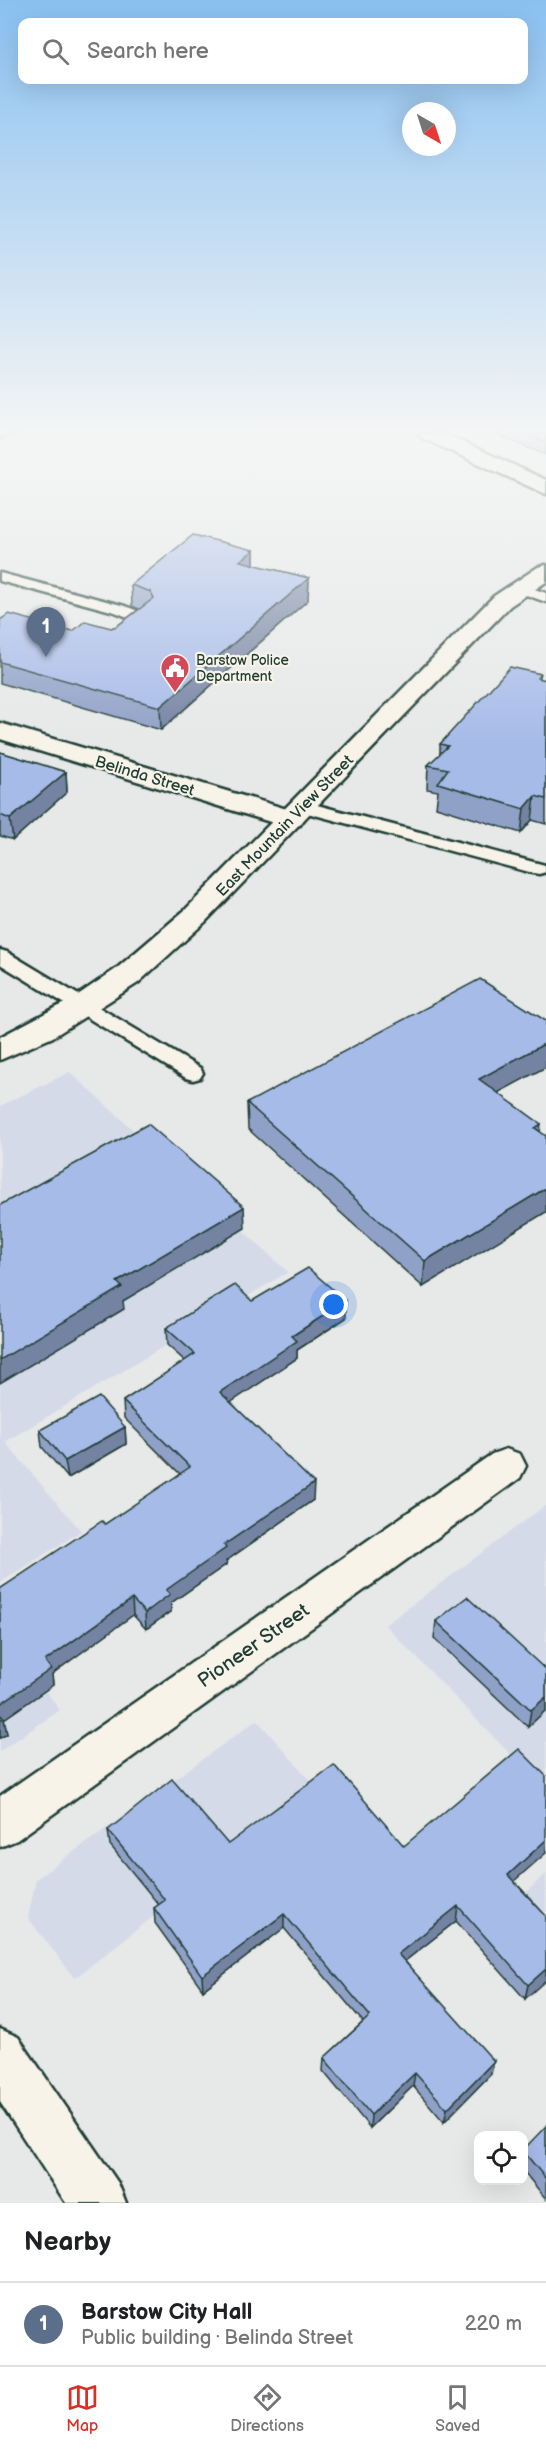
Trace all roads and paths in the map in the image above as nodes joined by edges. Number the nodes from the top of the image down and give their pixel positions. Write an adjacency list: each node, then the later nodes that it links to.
1 (546, 572): 3 (street, East Mountain View Street)
2 (0, 577): 5 (lane)
3 (520, 588): 4 (lane); 7 (street, East Mountain View Street)
4 (546, 598)
5 (121, 637)
6 (0, 731): 7 (street, Belinda Street)
7 (296, 813): 8 (lane); 10 (street, East Mountain View Street)
8 (539, 869)
9 (0, 956): 10 (lane)
10 (83, 1006): 11 (street, East Mountain View Street); 12 (lane)
11 (0, 1050)
12 (193, 1073)
13 (506, 1466): 14 (street, Pioneer Street)
14 (0, 1824)
15 (0, 2055): 16 (street)
16 (98, 2203)

